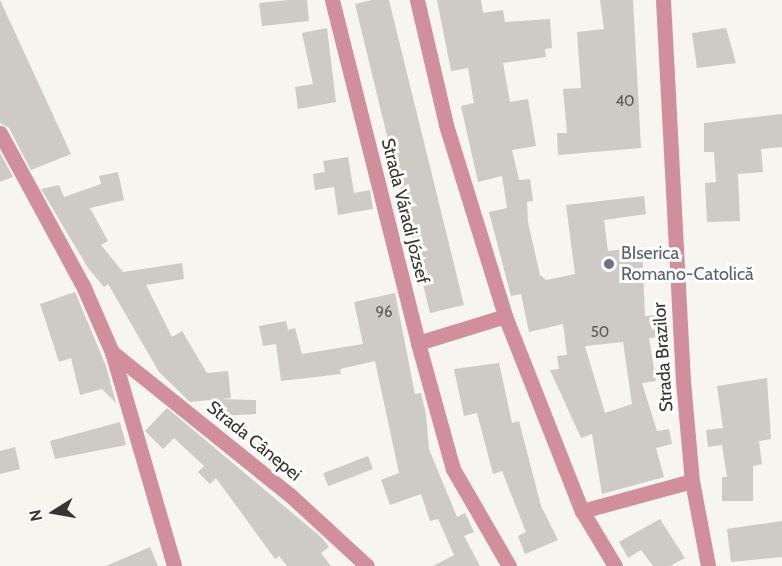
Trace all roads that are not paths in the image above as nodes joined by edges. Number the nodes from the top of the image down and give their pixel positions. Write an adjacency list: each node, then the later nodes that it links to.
1 (332, 0): 6 (street, Strada Váradi József)
2 (417, 0): 5 (street)
3 (663, 0): 8 (street, Strada Brazilor)
4 (0, 133): 7 (street, Strada Cânepei)
5 (506, 316): 6 (street); 9 (street)
6 (418, 343): 12 (street, Strada Váradi József)
7 (112, 352): 10 (street, Strada Cânepei); 11 (street, Strada Cânepei)
8 (692, 481): 9 (street); 14 (street, Strada Brazilor)
9 (582, 511): 13 (street)
10 (174, 566)
11 (367, 566)
12 (508, 566)
13 (615, 566)
14 (708, 566)

